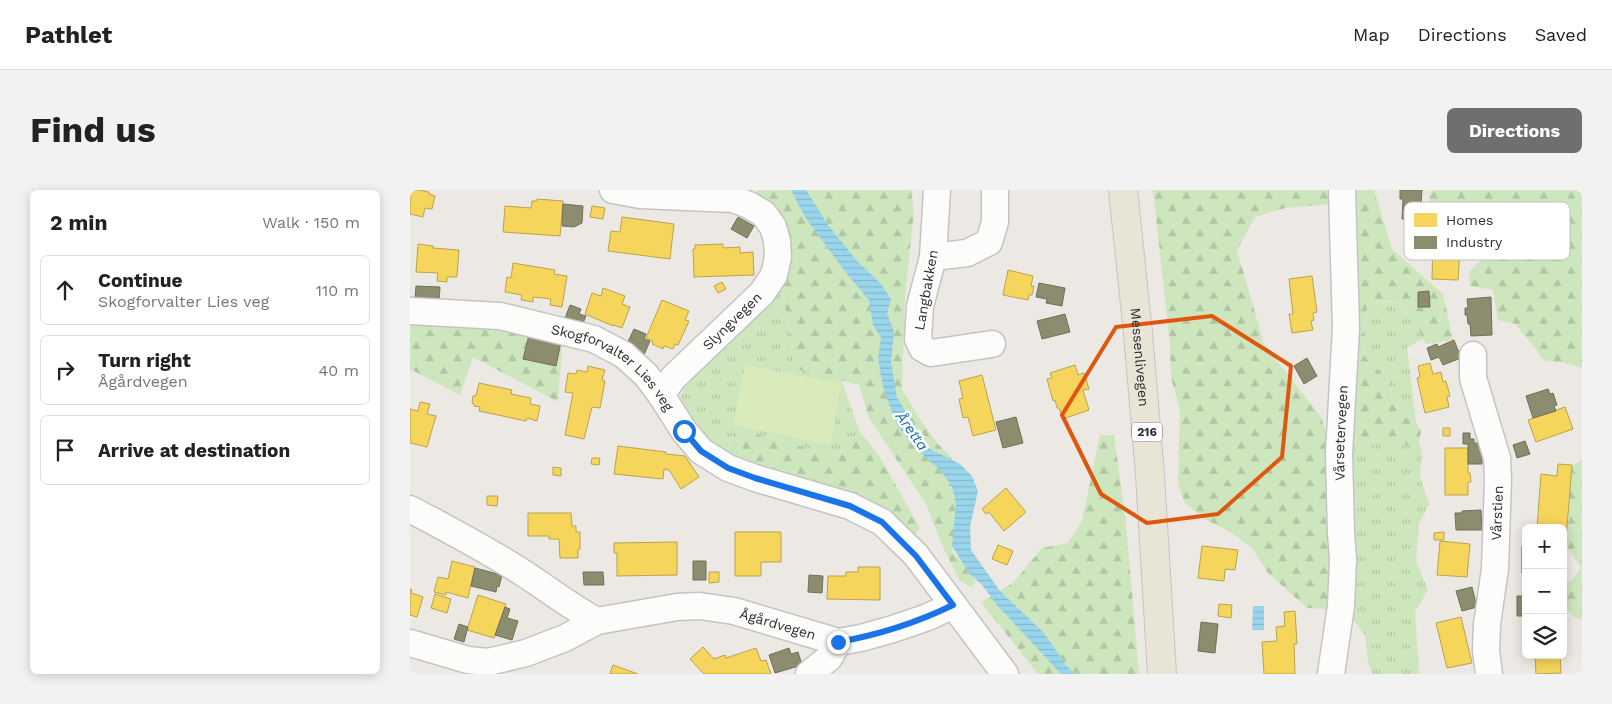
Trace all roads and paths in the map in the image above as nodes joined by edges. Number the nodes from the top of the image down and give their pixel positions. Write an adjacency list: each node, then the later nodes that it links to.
1 (613, 190): 10 (street, Slyngvegen)
2 (937, 190): 6 (street, Langbakken)
3 (995, 190): 6 (street)
4 (1123, 190): 18 (main road, Messenlivegen / 216)
5 (1342, 190): 19 (street, Vårsetervegen)
6 (933, 257): 8 (street, Langbakken)
7 (410, 311): 10 (street, Skogforvalter Lies veg)
8 (992, 344)
9 (1473, 355): 20 (street, Vårstien)
10 (662, 395): 12 (street, Skogforvalter Lies veg)
11 (410, 509): 13 (street)
12 (953, 605): 15 (street, Ågårdvegen); 17 (street, Skogforvalter Lies veg)
13 (597, 621): 14 (street, Ågårdvegen); 15 (street, Ågårdvegen)
14 (410, 642)
15 (838, 642): 16 (street)
16 (809, 674)
17 (1005, 674)
18 (1162, 674)
19 (1331, 674)
20 (1489, 674)

